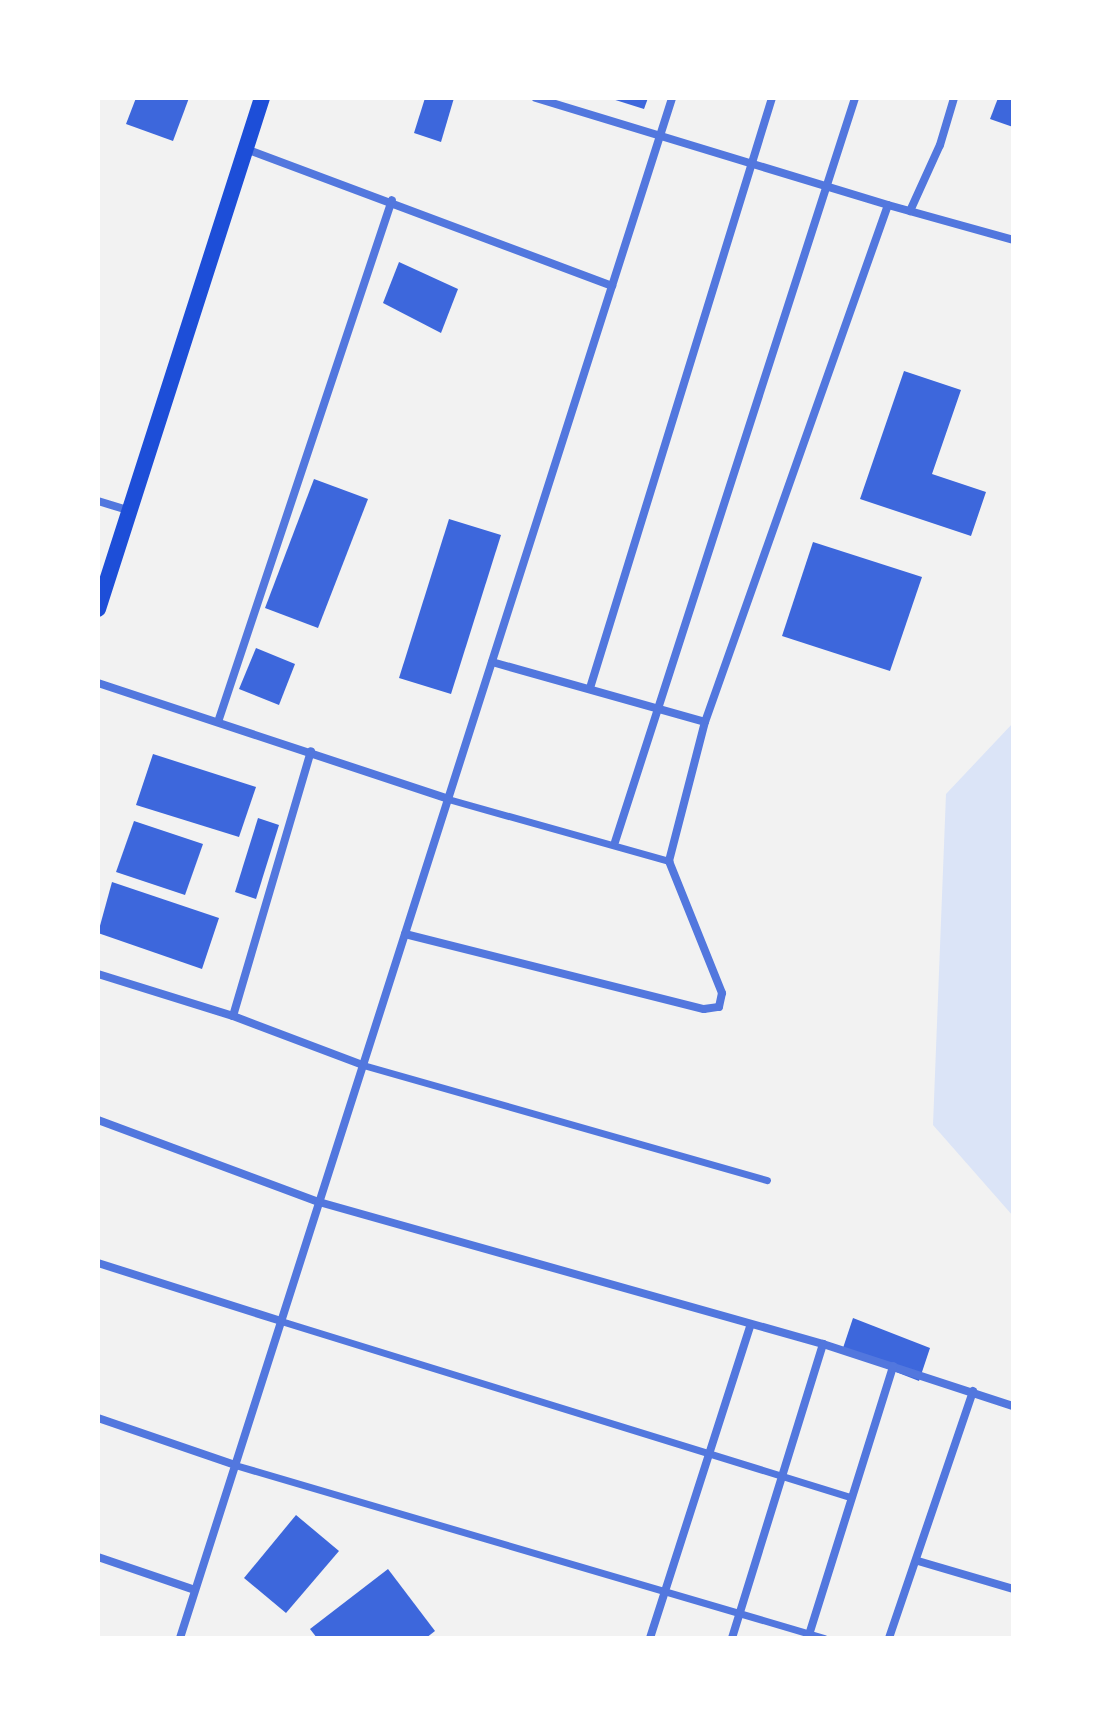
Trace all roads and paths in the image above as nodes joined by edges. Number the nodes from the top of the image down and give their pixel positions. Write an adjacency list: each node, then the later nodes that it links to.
1 (262, 98): 8 (main road)
2 (536, 98): 7 (street)
3 (672, 98): 7 (street)
4 (772, 98): 9 (street)
5 (855, 98): 10 (street)
6 (954, 98): 13 (street)
7 (659, 137): 9 (street); 15 (street)
8 (246, 149): 11 (street); 17 (main road)
9 (753, 161): 10 (street); 21 (street)
10 (827, 188): 12 (street); 22 (street)
11 (392, 200): 15 (street); 23 (street)
12 (888, 205): 13 (street); 24 (street)
13 (910, 211): 14 (street)
14 (1013, 240)
15 (612, 286): 19 (street)
16 (98, 501): 17 (street)
17 (127, 510): 18 (main road)
18 (98, 609)
19 (492, 662): 21 (street); 26 (street)
20 (98, 683): 23 (street)
21 (590, 688): 22 (street)
22 (655, 708): 24 (street); 27 (street)
23 (218, 722): 25 (street)
24 (705, 722): 28 (street)
25 (311, 751): 26 (street); 31 (street)
26 (448, 799): 27 (street); 29 (street)
27 (615, 842): 28 (street)
28 (669, 861): 29 (street)
29 (405, 934): 32 (street)
30 (98, 974): 31 (street)
31 (233, 1016): 32 (street)
32 (363, 1065): 34 (street); 35 (street)
33 (98, 1120): 35 (street)
34 (767, 1180)
35 (319, 1202): 37 (street); 38 (street)
36 (98, 1263): 37 (street)
37 (281, 1321): 44 (street); 45 (street)
38 (750, 1326): 39 (street); 44 (street)
39 (823, 1344): 40 (street); 46 (street)
40 (893, 1366): 41 (street); 47 (street)
41 (973, 1391): 42 (street); 49 (street)
42 (1013, 1406)
43 (98, 1418): 45 (street)
44 (709, 1456): 46 (street); 52 (street)
45 (235, 1465): 51 (street); 52 (street)
46 (777, 1478): 47 (street); 53 (street)
47 (850, 1497): 54 (street)
48 (98, 1557): 51 (street)
49 (918, 1561): 50 (street); 59 (street)
50 (1013, 1589)
51 (195, 1590): 55 (street)
52 (666, 1590): 53 (street); 56 (street)
53 (740, 1615): 54 (street); 57 (street)
54 (809, 1636): 58 (street)
55 (180, 1638)
56 (650, 1638)
57 (732, 1638)
58 (824, 1638)
59 (889, 1638)

